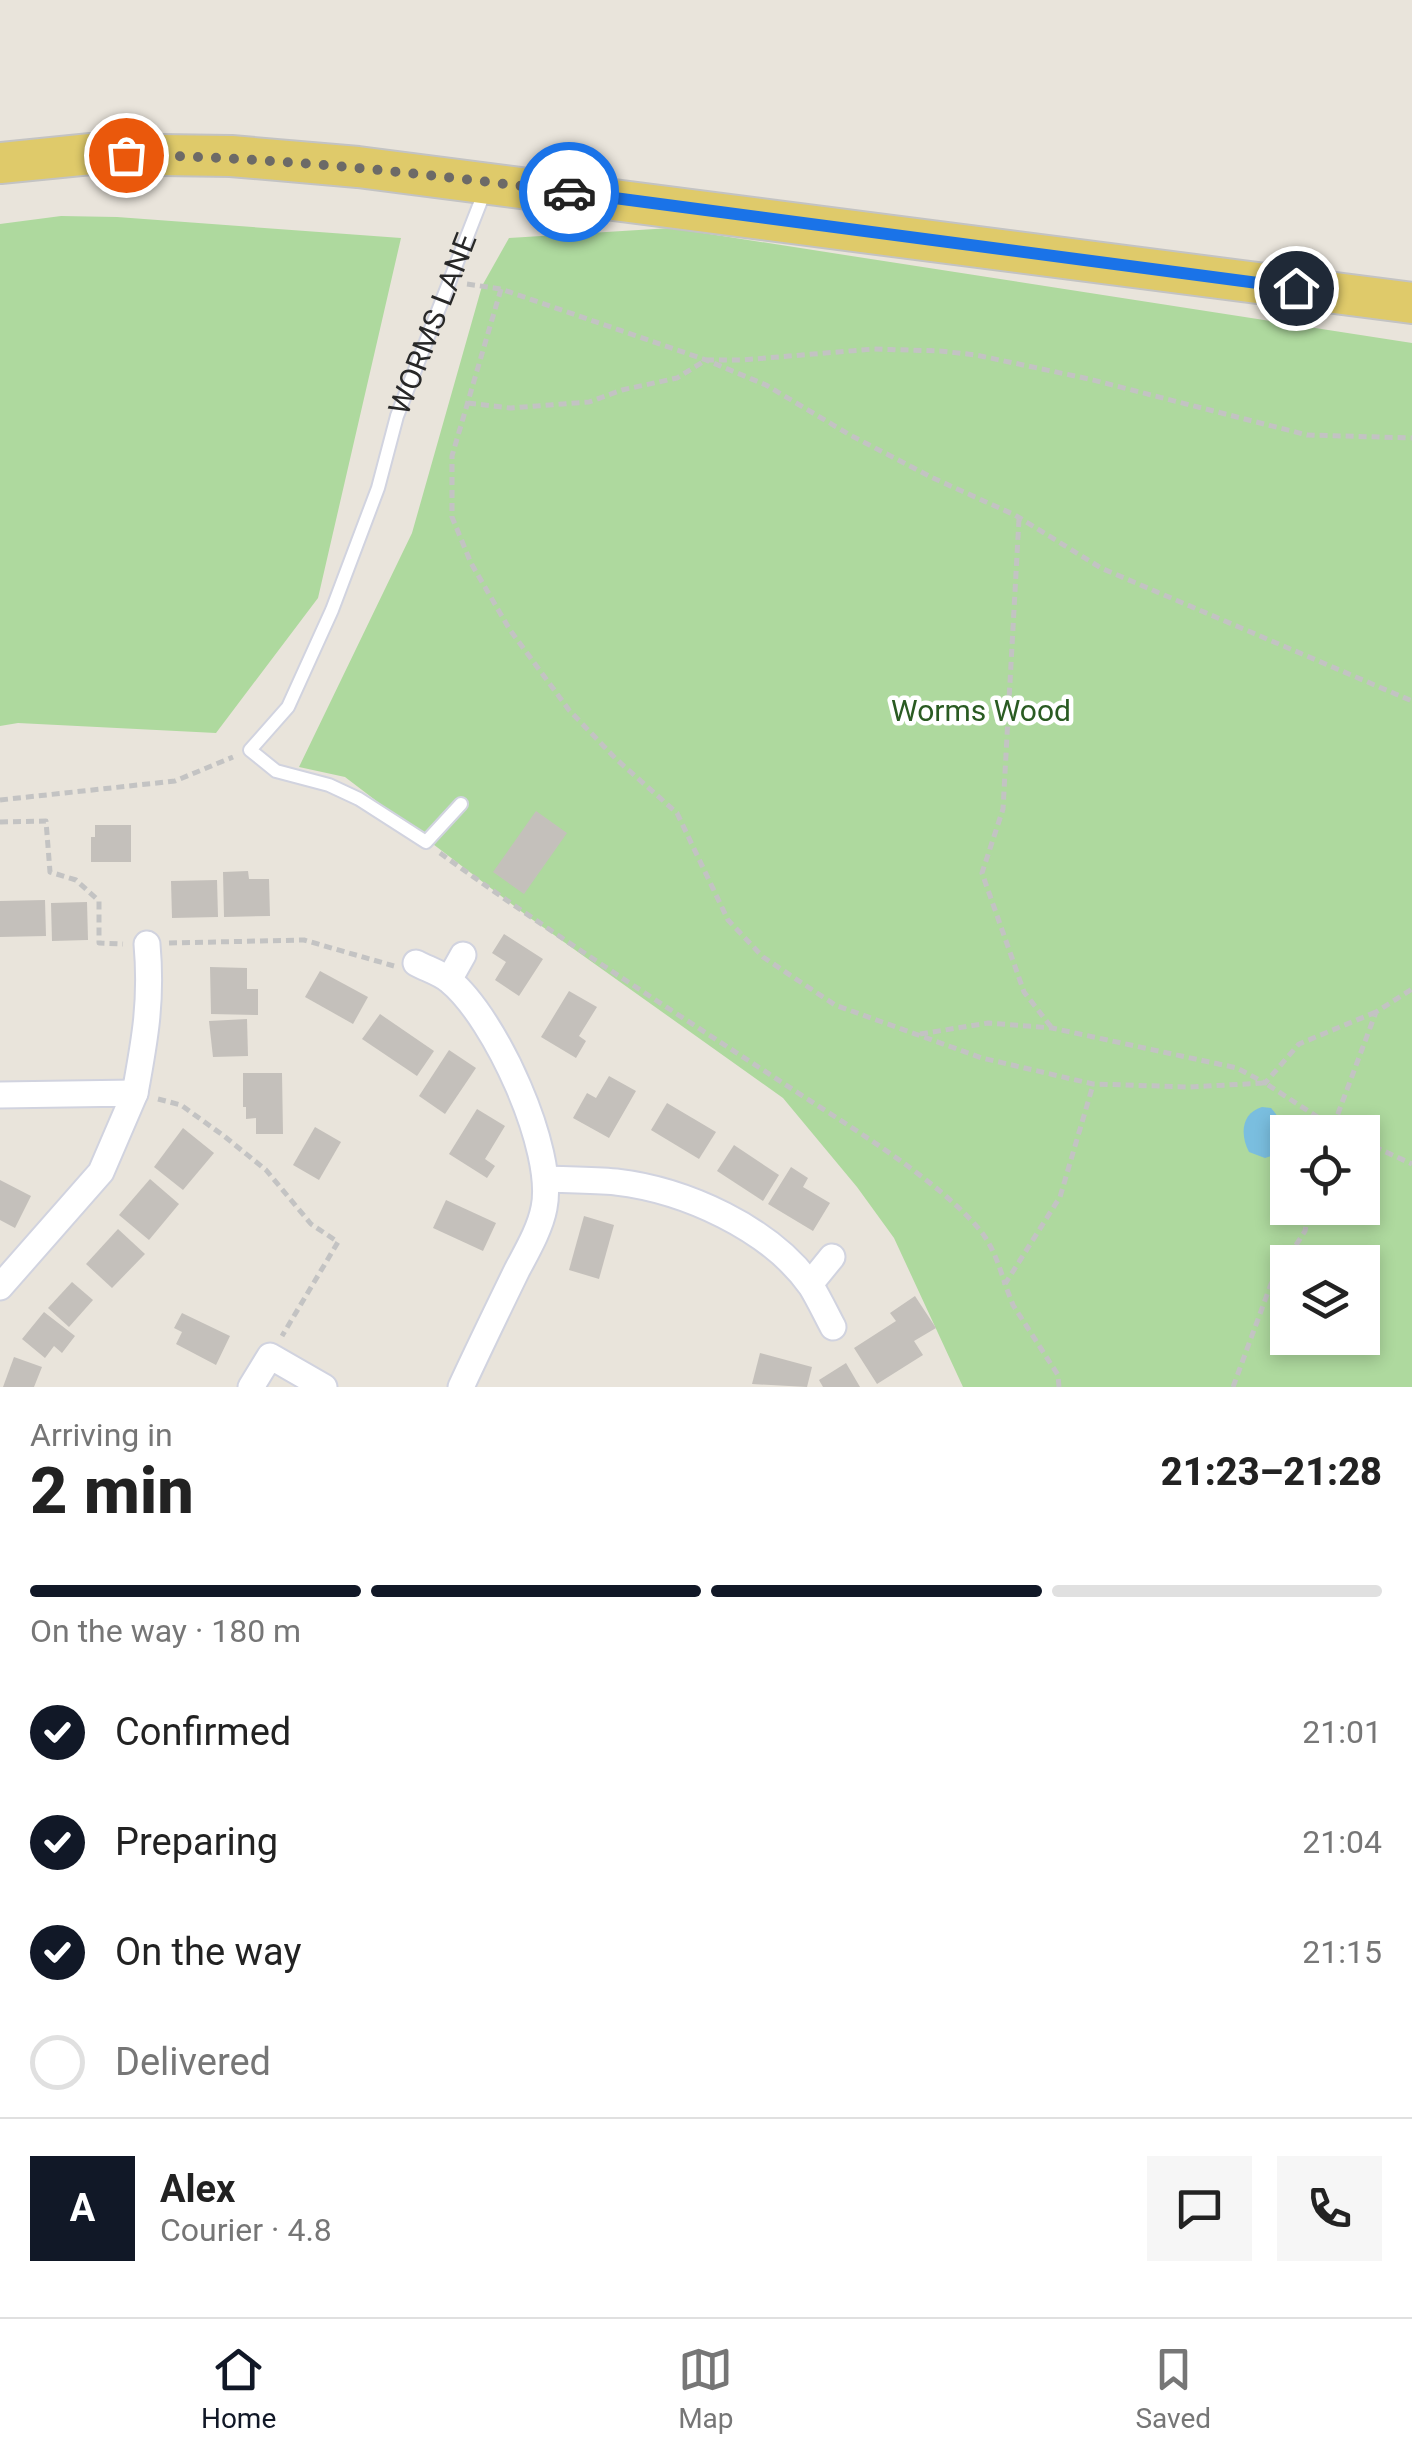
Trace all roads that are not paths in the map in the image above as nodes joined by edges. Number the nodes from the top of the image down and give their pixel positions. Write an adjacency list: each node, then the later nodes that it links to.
1 (0, 163): 2 (main road)
2 (488, 181): 3 (main road); 4 (lane, WORMS LANE)
3 (1412, 302)
4 (461, 804)
5 (147, 944): 9 (street)
6 (463, 955): 8 (street)
7 (416, 964): 8 (street)
8 (449, 980): 11 (street)
9 (135, 1093): 10 (street); 14 (street)
10 (0, 1095)
11 (546, 1179): 13 (street); 18 (street)
12 (832, 1257): 13 (street)
13 (810, 1284): 15 (street)
14 (0, 1287)
15 (834, 1327)
16 (251, 1387): 17 (street)
17 (324, 1387)
18 (460, 1387)

